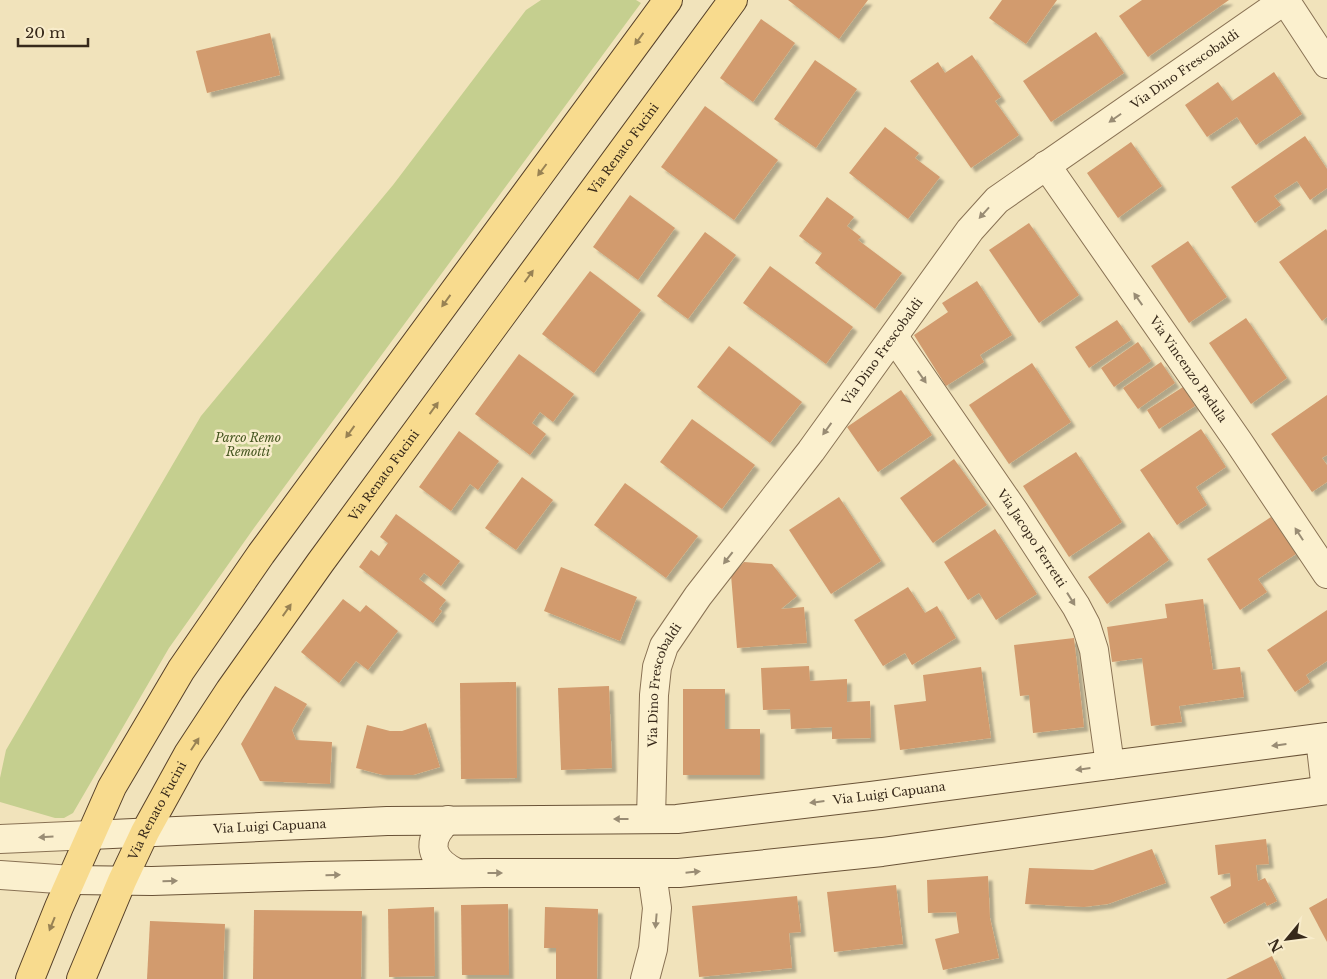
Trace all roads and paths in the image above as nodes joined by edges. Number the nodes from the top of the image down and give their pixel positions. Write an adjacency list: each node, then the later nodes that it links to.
1 (668, 0): 14 (main road, one-way to 14)
2 (733, 0): 13 (main road, Via Renato Fucini, one-way to 2)
3 (1285, 0): 4 (street); 5 (street, Via Dino Frescobaldi, one-way to 5)
4 (1327, 64)
5 (1046, 166): 6 (street, Via Dino Frescobaldi, one-way to 6); 7 (street, Via Vincenzo Padula, one-way to 5)
6 (894, 337): 9 (street, Via Jacopo Ferretti, one-way to 9); 11 (street, Via Dino Frescobaldi, one-way to 11)
7 (1327, 574)
8 (1323, 738): 9 (street, Via Luigi Capuana, one-way to 9); 10 (street)
9 (1110, 765): 11 (street, Via Luigi Capuana, one-way to 11)
10 (1327, 790): 17 (street, one-way to 10)
11 (651, 819): 12 (street, Via Luigi Capuana, one-way to 12)
12 (448, 820): 13 (street, Via Luigi Capuana); 16 (street)
13 (145, 832): 14 (street, Via Luigi Capuana); 20 (main road, Via Renato Fucini)
14 (91, 835): 15 (street, Via Luigi Capuana, one-way to 15); 19 (main road)
15 (0, 839)
16 (457, 873): 17 (street, one-way to 17); 20 (street, one-way to 16)
17 (652, 873): 23 (street, one-way to 23)
18 (0, 875): 19 (street)
19 (72, 880): 20 (street); 21 (main road, one-way to 21)
20 (122, 881): 22 (main road, Via Renato Fucini)
21 (30, 979)
22 (81, 979)
23 (645, 979)

